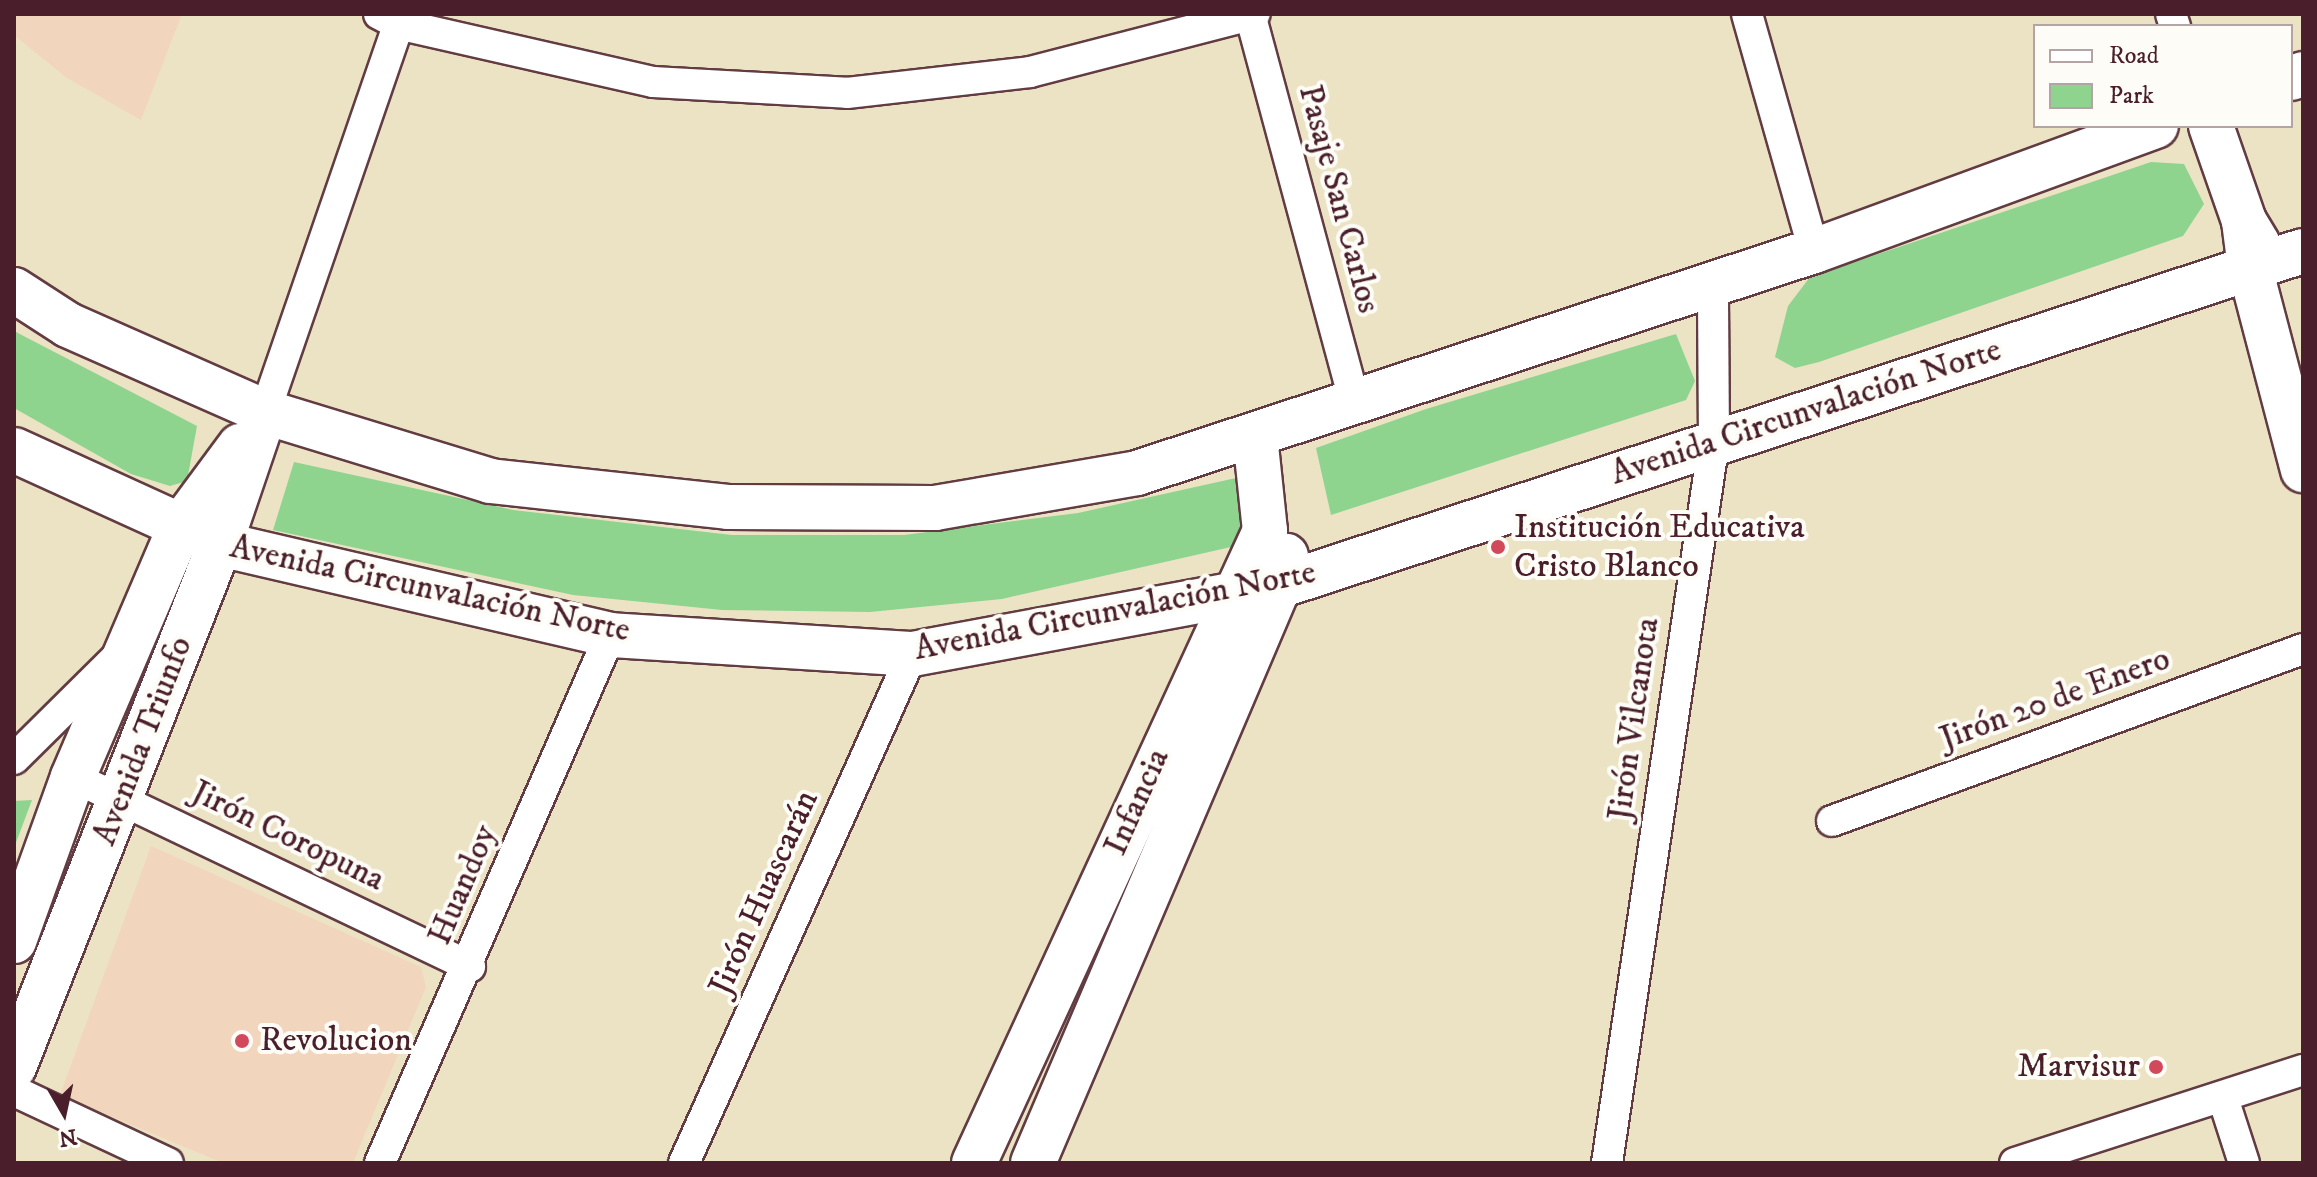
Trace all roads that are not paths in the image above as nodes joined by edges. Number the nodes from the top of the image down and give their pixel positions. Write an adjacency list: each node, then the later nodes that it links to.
1 (1747, 14): 6 (street)
2 (1252, 15): 3 (street); 11 (street, Pasaje San Carlos)
3 (393, 17): 12 (street, Avenida Triunfo)
4 (2151, 128): 6 (main road)
5 (2212, 128): 7 (main road)
6 (1814, 251): 8 (main road)
7 (2274, 260): 10 (main road); 14 (main road, Avenida Circunvalación Norte); 16 (main road)
8 (1713, 284): 11 (main road); 14 (street, Jirón Vilcanota)
9 (14, 290): 12 (main road)
10 (2303, 358)
11 (1355, 403): 13 (main road)
12 (265, 412): 13 (main road); 17 (main road, Avenida Triunfo); 18 (main road, Avenida Triunfo)
13 (1269, 431): 19 (main road, Infancia); 20 (main road, Infancia)
14 (1714, 441): 19 (main road, Avenida Circunvalación Norte); 40 (street, Jirón Vilcanota)
15 (14, 450): 17 (main road, Avenida Circunvalación Norte)
16 (2303, 470)
17 (180, 527): 18 (main road, Avenida Circunvalación Norte); 22 (main road, Avenida Triunfo)
18 (220, 544): 21 (main road, Avenida Circunvalación Norte); 27 (main road, Avenida Triunfo)
19 (1279, 586): 20 (main road, Avenida Circunvalación Norte); 39 (main road, Infancia)
20 (1236, 590): 24 (main road, Avenida Circunvalación Norte); 38 (main road, Infancia)
21 (610, 635): 24 (main road, Avenida Circunvalación Norte); 30 (street, Huandoy)
22 (125, 649): 25 (street); 26 (main road, Avenida Triunfo)
23 (2303, 649): 28 (street, Jirón 20 de Enero)
24 (912, 654): 37 (street, Jirón Huascarán)
25 (14, 759)
26 (73, 777): 27 (street, Jirón Coropuna); 29 (main road, Avenida Triunfo)
27 (120, 798): 30 (street, Jirón Coropuna); 31 (main road, Avenida Triunfo)
28 (1832, 821)
29 (14, 941)
30 (470, 966): 36 (street, Huandoy)
31 (14, 1067)
32 (2303, 1070): 34 (street)
33 (14, 1091): 35 (street)
34 (2223, 1098): 41 (street); 42 (street)
35 (168, 1163)
36 (380, 1163)
37 (684, 1163)
38 (974, 1163)
39 (1033, 1163)
40 (1607, 1163)
41 (2015, 1163)
42 (2244, 1163)

